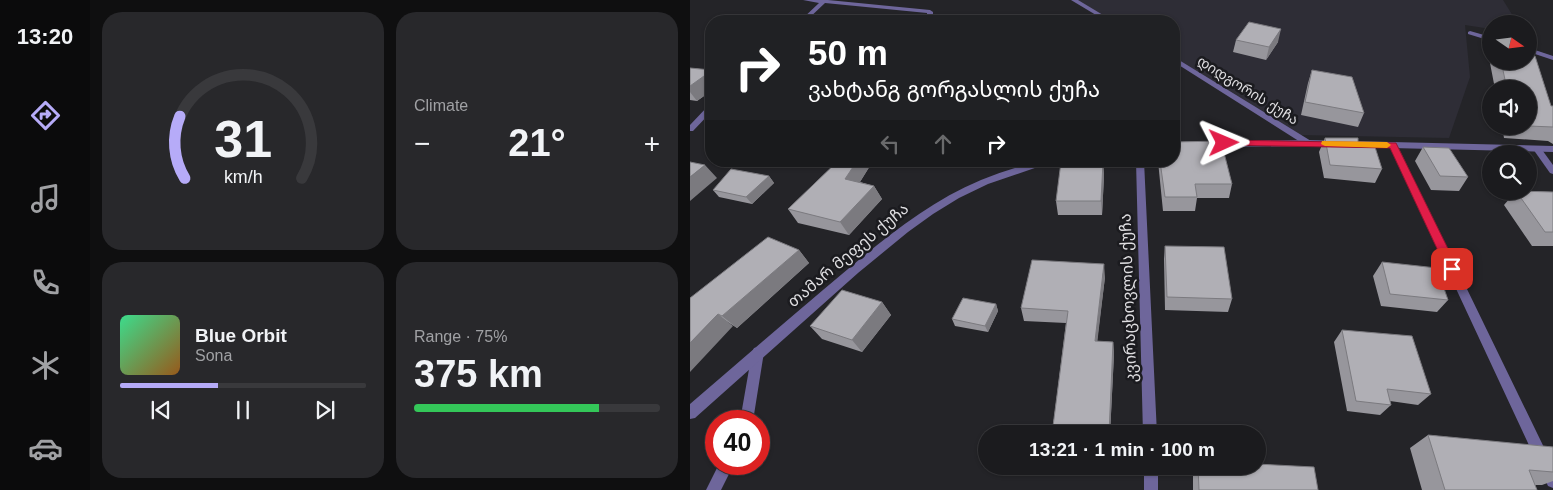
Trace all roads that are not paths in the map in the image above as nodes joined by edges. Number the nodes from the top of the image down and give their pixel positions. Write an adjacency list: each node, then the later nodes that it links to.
1 (806, 0): 3 (street)
2 (1074, 0): 6 (street)
3 (824, 1): 4 (street); 5 (street)
4 (809, 15)
5 (930, 15)
6 (1100, 15)
7 (1470, 33): 8 (street)
8 (1482, 36)
9 (1538, 53): 10 (street)
10 (1553, 58)
11 (1180, 63): 14 (street, დიდგორის ქუჩა)
12 (705, 114): 13 (street)
13 (690, 129)
14 (1308, 143): 15 (street); 16 (street)
15 (1202, 144)
16 (1393, 145): 17 (street); 29 (street)
17 (1482, 147)
18 (1537, 149): 19 (street); 22 (street)
19 (1553, 149)
20 (1029, 167): 23 (street, თამარ მეფეს ქუჩა)
21 (1140, 167): 26 (street, კვირაცხოვლის ქუჩა)
22 (1553, 171)
23 (758, 352): 24 (street); 25 (street, თამარ მეფეს ქუჩა)
24 (748, 410)
25 (690, 413)
26 (1150, 425)
27 (721, 475): 30 (street)
28 (1151, 475): 31 (street)
29 (1553, 481)
30 (712, 490)
31 (1151, 490)

